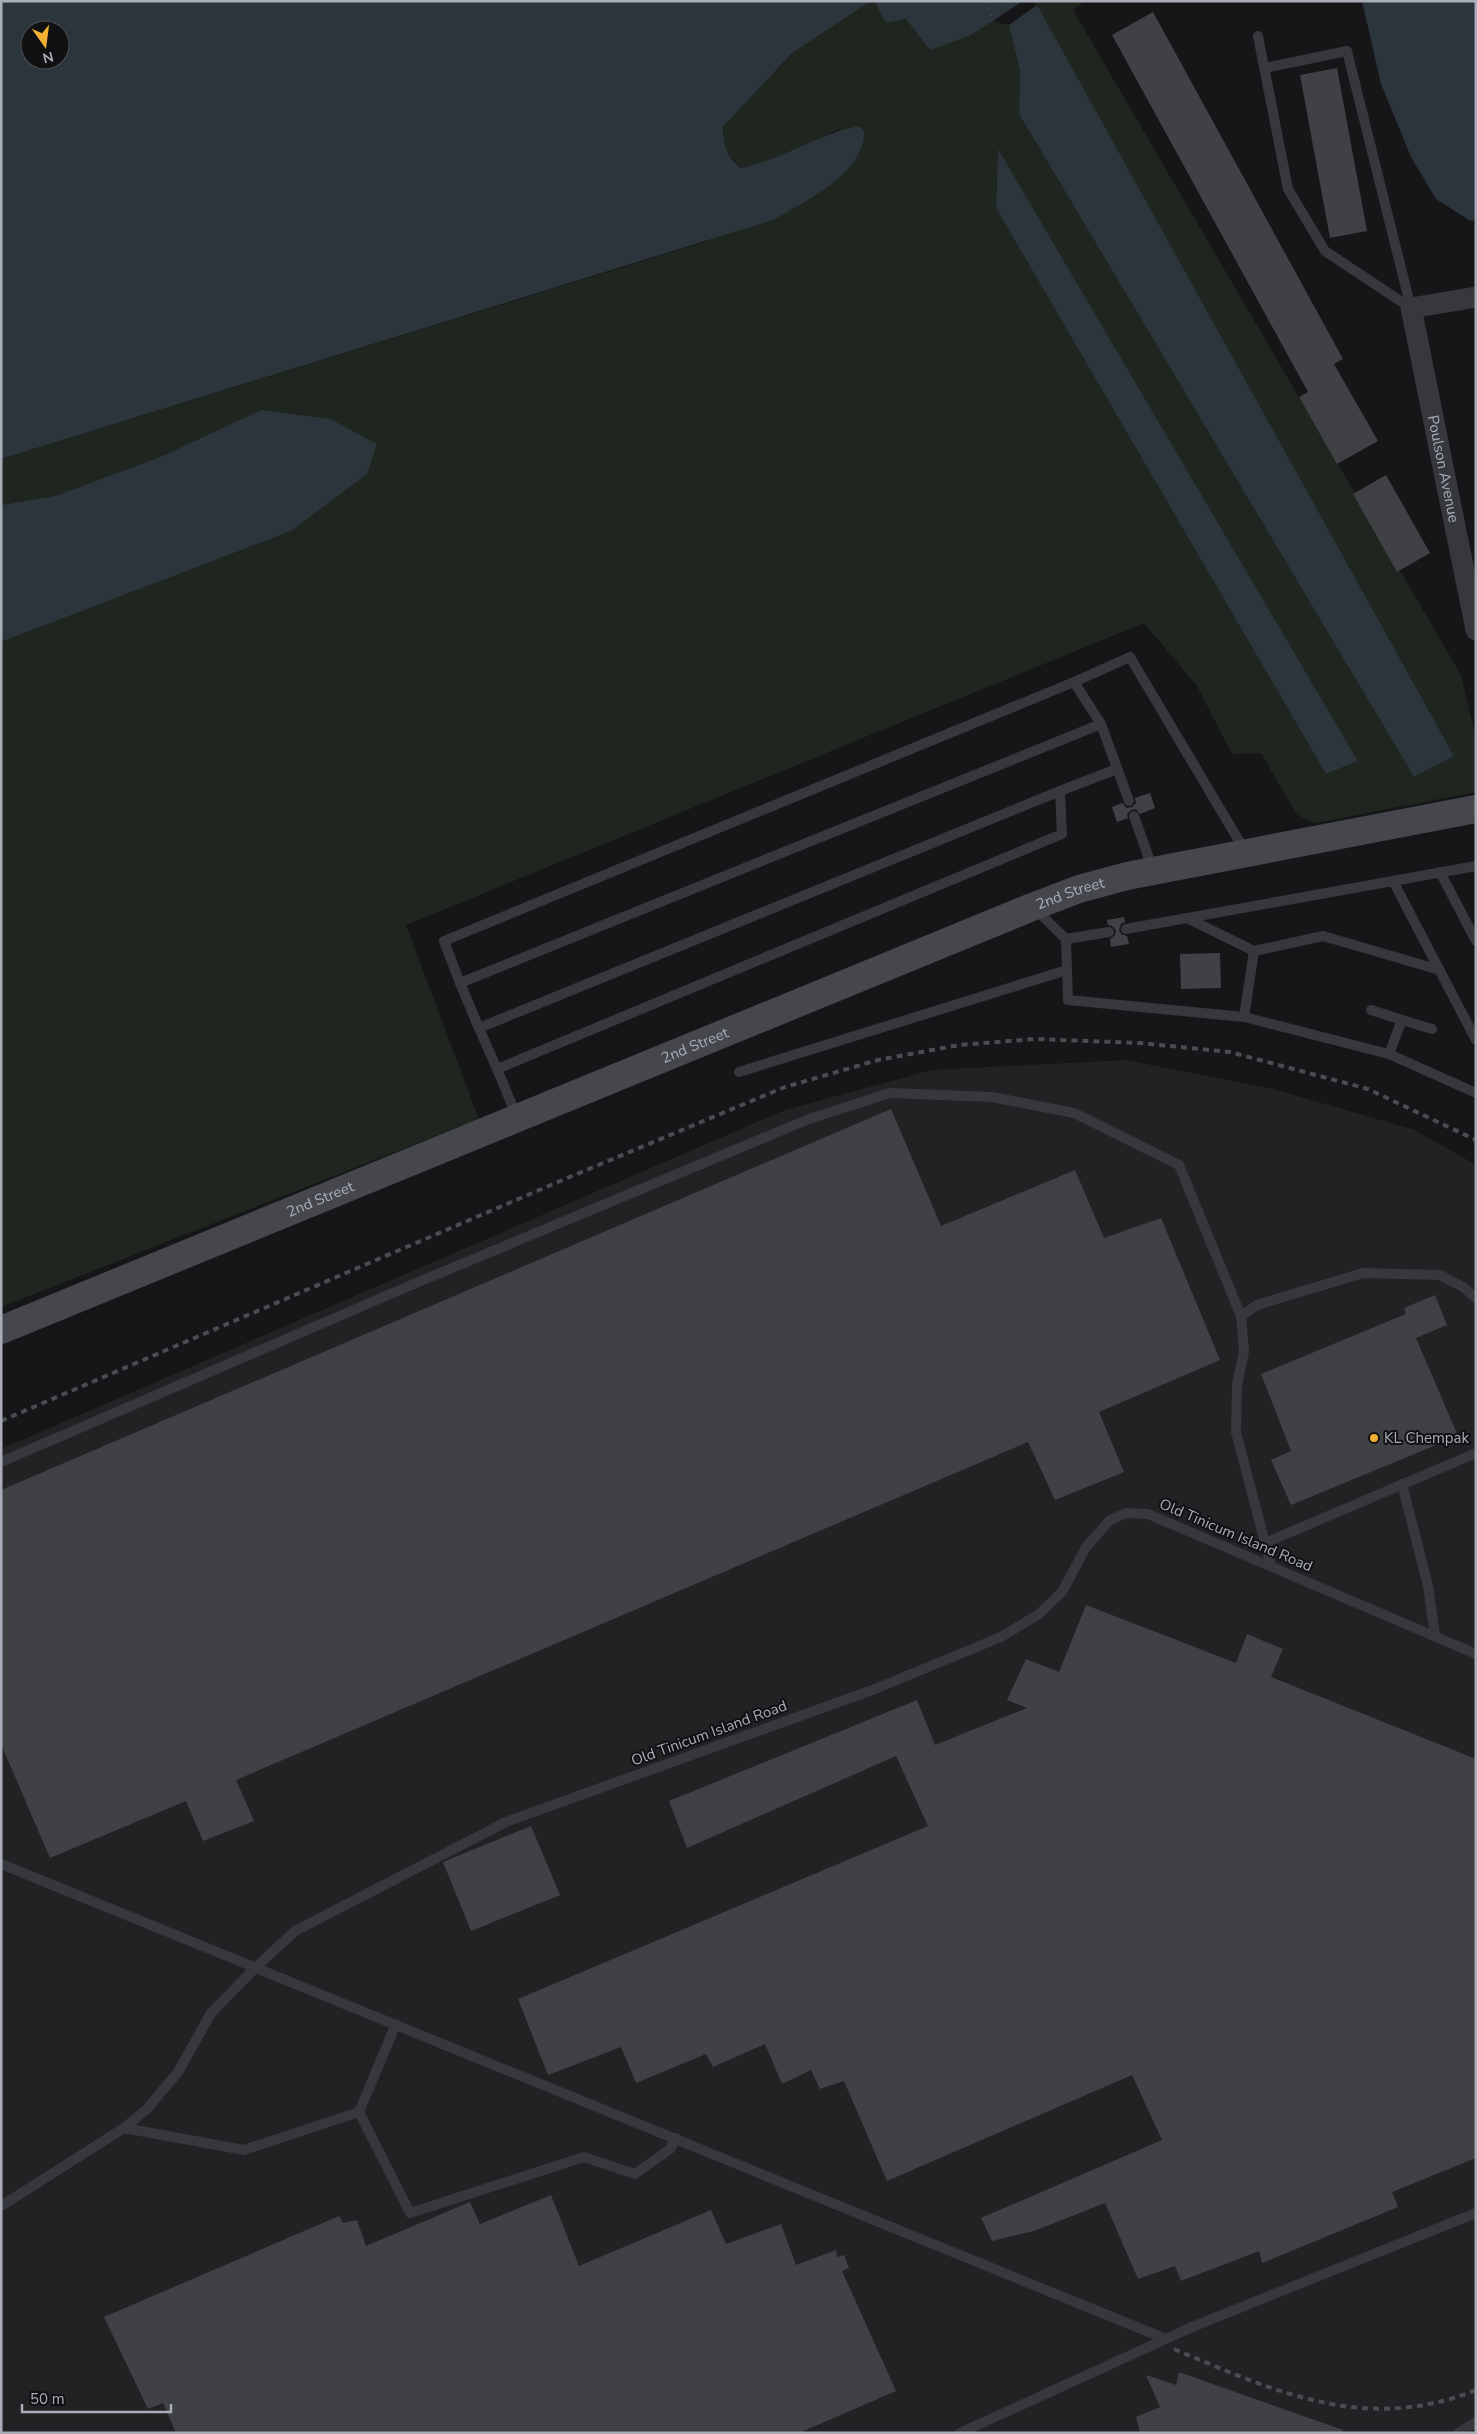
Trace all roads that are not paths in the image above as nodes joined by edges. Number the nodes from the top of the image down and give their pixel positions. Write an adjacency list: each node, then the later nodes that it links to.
1 (1258, 36): 2 (lane)
2 (1264, 68): 4 (lane); 4 (lane)
3 (1476, 297): 4 (street)
4 (1411, 308): 5 (street, Poulson Avenue)
5 (1476, 630)
6 (1074, 682): 7 (lane); 13 (lane); 27 (lane)
7 (1101, 724): 8 (lane); 27 (lane)
8 (1117, 769): 9 (lane); 10 (lane)
9 (1060, 791): 31 (lane); 35 (lane)
10 (1129, 801)
11 (1476, 809): 13 (street, 2nd Street)
12 (1134, 816): 15 (lane)
13 (1246, 853): 15 (street, 2nd Street)
14 (1476, 866): 16 (lane)
15 (1154, 871): 18 (street, 2nd Street)
16 (1440, 872): 17 (lane); 23 (lane)
17 (1393, 881): 19 (lane); 26 (lane)
18 (1032, 906): 22 (lane); 38 (street, 2nd Street)
19 (1187, 918): 20 (lane); 24 (lane)
20 (1126, 929)
21 (1109, 932): 22 (lane)
22 (1066, 939): 25 (lane)
23 (1476, 941)
24 (1254, 951): 26 (lane); 29 (lane)
25 (1067, 970): 29 (lane); 36 (lane)
26 (1440, 970): 33 (lane)
27 (460, 983): 31 (lane)
28 (1371, 1010): 30 (lane)
29 (1244, 1017): 34 (lane)
30 (1402, 1020): 32 (lane); 34 (lane)
31 (479, 1028): 35 (lane)
32 (1432, 1029)
33 (1476, 1040)
34 (1389, 1054): 37 (lane)
35 (497, 1069): 38 (lane)
36 (739, 1072)
37 (1476, 1093)
38 (517, 1118): 41 (street, 2nd Street)
39 (1476, 1298): 40 (lane)
40 (1241, 1316): 43 (lane); 45 (lane)
41 (1, 1330)
42 (1476, 1453): 44 (lane)
43 (1, 1462)
44 (1402, 1484): 45 (lane); 47 (lane)
45 (1265, 1543): 46 (lane)
46 (1271, 1566): 47 (lane, Old Tinicum Island Road); 50 (lane, Old Tinicum Island Road)
47 (1435, 1636): 48 (lane, Old Tinicum Island Road)
48 (1476, 1654)
49 (1, 1864): 50 (lane)
50 (256, 1967): 51 (lane); 53 (lane, Old Tinicum Island Road)
51 (396, 2024): 52 (lane); 54 (lane)
52 (359, 2112): 53 (lane); 54 (lane)
53 (124, 2128): 55 (lane, Old Tinicum Island Road)
54 (676, 2138): 57 (lane)
55 (1, 2206)
56 (1476, 2213): 57 (lane)
57 (1166, 2338): 59 (lane)
58 (1476, 2422): 60 (lane)
59 (960, 2433)
60 (1458, 2433)

